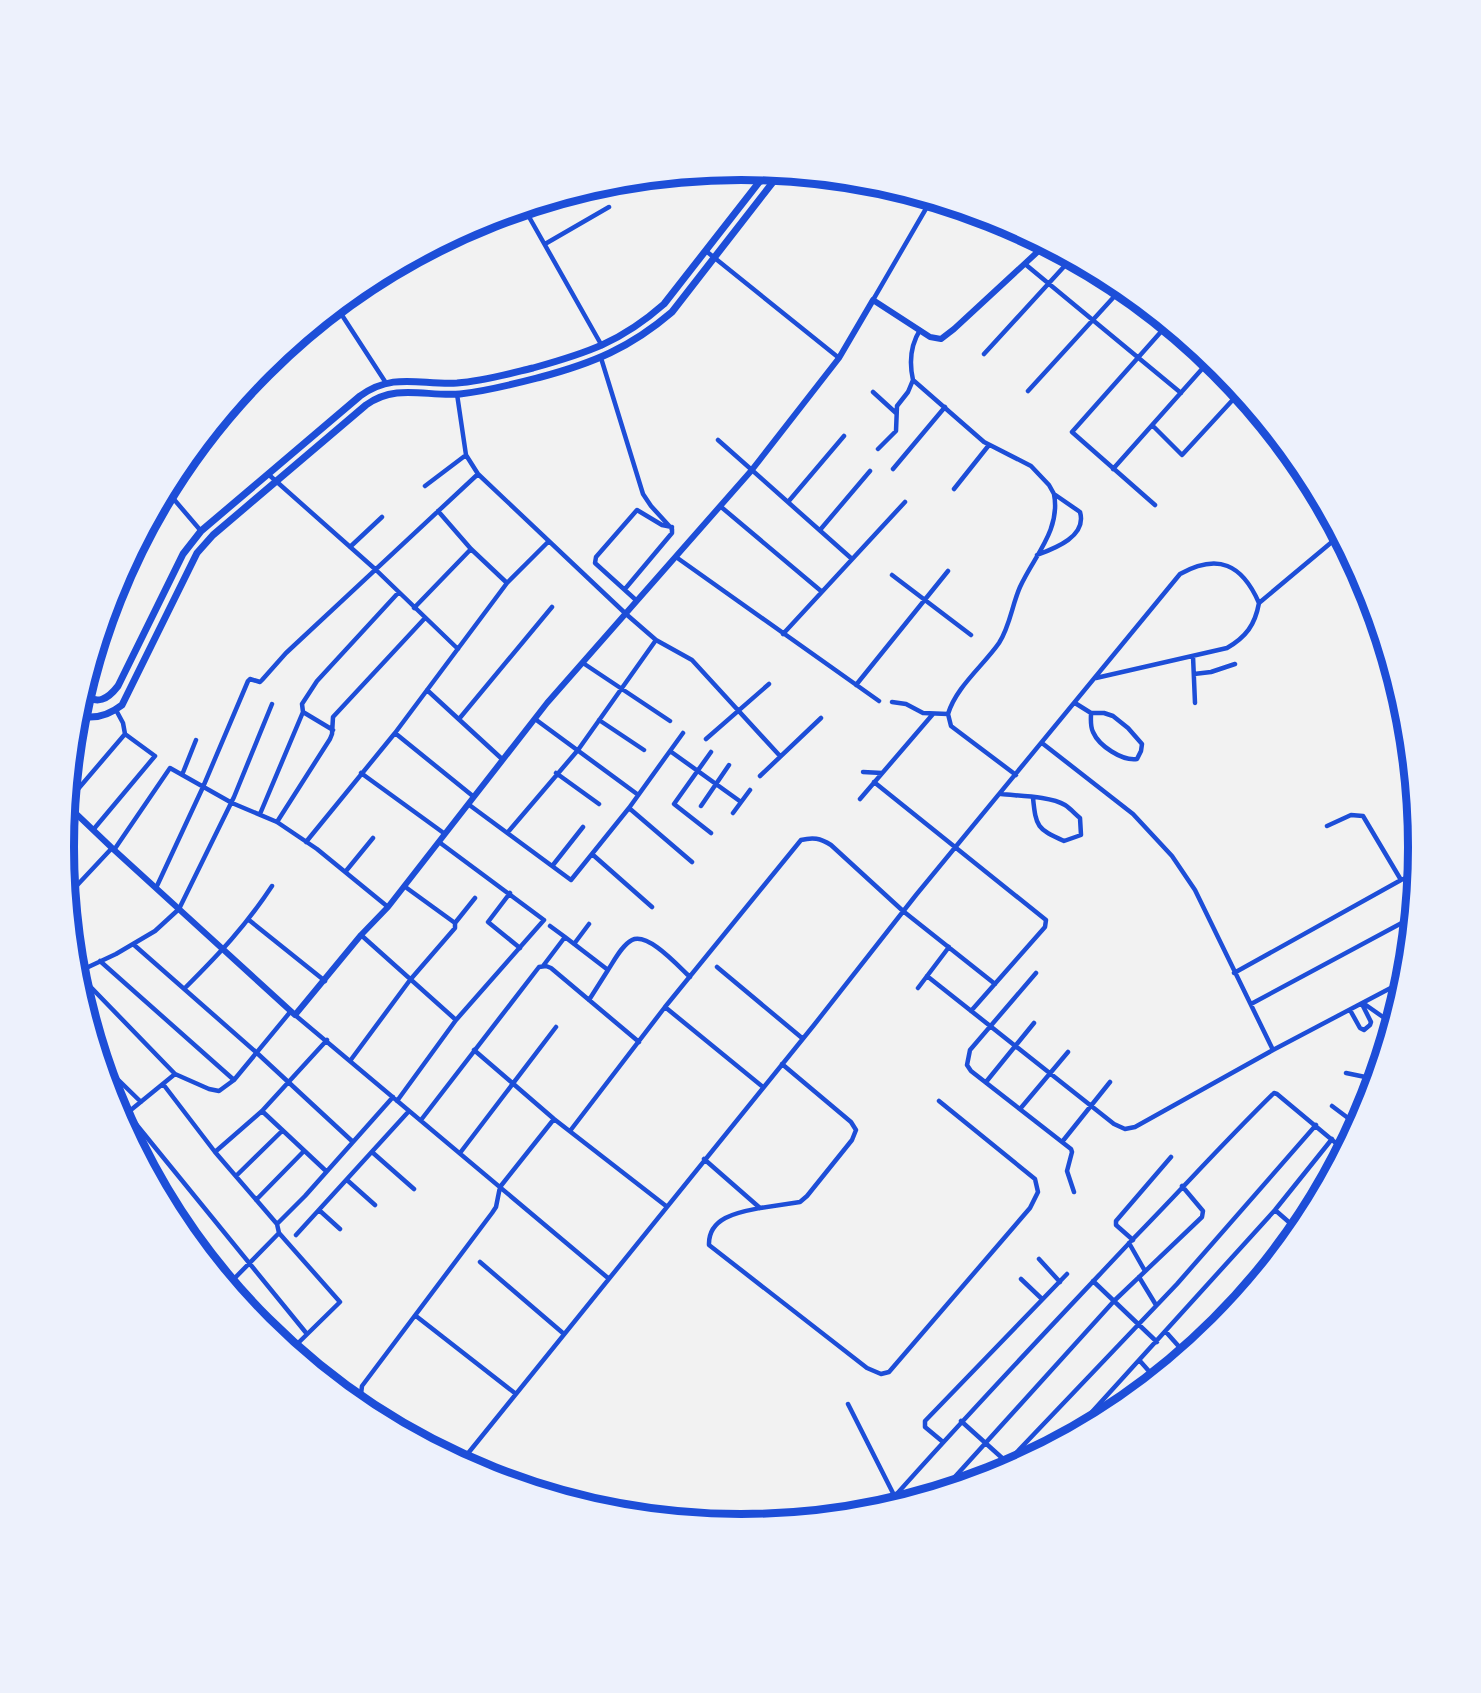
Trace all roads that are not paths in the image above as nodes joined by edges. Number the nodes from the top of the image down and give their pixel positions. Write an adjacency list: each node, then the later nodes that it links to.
1 (761, 180): 8 (main road)
2 (774, 181): 9 (main road)
3 (927, 206): 14 (street)
4 (609, 207): 6 (street)
5 (528, 214): 6 (street)
6 (545, 244): 19 (street)
7 (1040, 250): 10 (street)
8 (706, 251): 9 (street); 19 (main road)
9 (714, 258): 21 (main road); 22 (street)
10 (1025, 264): 12 (street); 17 (street)
11 (1066, 264): 12 (street)
12 (1048, 283): 16 (street); 20 (street)
13 (1116, 295): 16 (street)
14 (873, 300): 17 (street); 22 (street)
15 (340, 313): 26 (street)
16 (1094, 320): 23 (street); 27 (street)
17 (920, 330): 25 (street)
18 (1162, 330): 23 (street)
19 (602, 346): 26 (main road)
20 (984, 354)
21 (601, 358): 30 (main road); 57 (street)
22 (839, 358): 42 (street)
23 (1138, 358): 29 (street); 41 (street)
24 (1204, 367): 29 (street)
25 (913, 380): 32 (street); 33 (street)
26 (386, 383): 44 (main road)
27 (1028, 391)
28 (873, 392): 33 (street)
29 (1181, 393): 34 (street)
30 (457, 394): 39 (street); 46 (main road)
31 (1234, 398): 34 (street)
32 (945, 407): 37 (street); 40 (street)
33 (896, 413): 38 (street)
34 (1153, 426): 41 (street)
35 (844, 436): 51 (street)
36 (718, 440): 42 (street)
37 (989, 445): 48 (street); 49 (street)
38 (878, 449)
39 (466, 455): 45 (street); 47 (street)
40 (893, 469)
41 (1113, 470): 53 (street)
42 (751, 471): 51 (street); 54 (street)
43 (870, 471): 58 (street)
44 (267, 474): 46 (street); 59 (main road)
45 (478, 474): 55 (street); 61 (street)
46 (276, 482): 62 (street); 100 (main road)
47 (425, 486)
48 (954, 489)
49 (1054, 494): 64 (street); 64 (street)
50 (173, 498): 59 (street)
51 (788, 502): 58 (street)
52 (905, 502): 66 (street)
53 (1155, 505)
54 (720, 506): 65 (street); 72 (street)
55 (438, 511): 63 (street); 67 (street)
56 (382, 516): 62 (street)
57 (672, 527): 71 (street); 71 (street)
58 (820, 530): 66 (street)
59 (201, 531): 94 (main road)
60 (1333, 541): 76 (street)
61 (548, 542): 70 (street); 79 (street)
62 (350, 547): 67 (street)
63 (471, 549): 70 (street); 78 (street)
64 (1037, 555): 105 (street)
65 (676, 557): 75 (street); 81 (street)
66 (852, 559): 72 (street)
67 (375, 569): 73 (street); 136 (street)
68 (948, 572): 74 (street)
69 (892, 575): 74 (street)
70 (507, 583): 84 (street)
71 (625, 589): 75 (street)
72 (821, 591): 81 (street)
73 (398, 593): 78 (street); 102 (street)
74 (925, 600): 82 (street); 91 (street)
75 (637, 601): 79 (street)
76 (1259, 603): 85 (street); 89 (street)
77 (552, 607): 108 (street)
78 (414, 608): 80 (street)
79 (626, 614): 83 (street); 86 (street)
80 (425, 618): 84 (street); 112 (street)
81 (783, 634): 91 (street)
82 (971, 635)
83 (656, 640): 92 (street); 101 (street)
84 (458, 649): 93 (street)
85 (1193, 656): 88 (street); 89 (street)
86 (583, 663): 92 (street); 109 (street)
87 (1235, 664): 88 (street)
88 (1194, 674): 99 (street)
89 (1094, 679): 97 (street)
90 (769, 684): 101 (street)
91 (856, 686): 95 (street)
92 (621, 688): 110 (street); 111 (street)
93 (427, 690): 108 (street); 113 (street)
94 (90, 699)
95 (879, 701)
96 (892, 702): 104 (street)
97 (1075, 702): 103 (street); 118 (street)
98 (272, 704): 144 (street)
99 (1195, 704)
100 (116, 710): 106 (main road); 115 (street)
101 (738, 710): 116 (street); 123 (street)
102 (303, 712): 112 (street); 152 (street)
103 (1091, 713): 103 (street)
104 (933, 714): 105 (street); 130 (street)
105 (948, 714): 132 (street)
106 (86, 717)
107 (821, 718): 123 (street)
108 (459, 719): 124 (street)
109 (535, 719): 119 (street); 124 (street)
110 (600, 720): 119 (street); 120 (street)
111 (670, 721)
112 (333, 730): 153 (street)
113 (395, 733): 127 (street); 141 (street)
114 (683, 733): 121 (street)
115 (125, 734): 138 (street); 156 (street)
116 (706, 739)
117 (196, 741): 131 (street)
118 (1042, 743): 132 (street); 199 (street)
119 (578, 750): 129 (street); 139 (street)
120 (644, 750)
121 (670, 752): 126 (street); 139 (street)
122 (711, 752): 126 (street)
123 (780, 756): 133 (street)
124 (502, 759): 141 (street)
125 (729, 765): 135 (street)
126 (697, 771): 135 (street); 158 (street)
127 (361, 772): 159 (street); 161 (street)
128 (863, 772): 130 (street)
129 (556, 773): 147 (street); 157 (street)
130 (882, 773): 134 (street)
131 (182, 775): 136 (street); 163 (street)
132 (1016, 775): 140 (street)
133 (760, 776)
134 (874, 783): 143 (street); 164 (street)
135 (716, 784): 145 (street); 148 (street)
136 (204, 787): 144 (street); 174 (street)
137 (750, 790): 145 (street)
138 (76, 792)
139 (637, 794): 149 (street)
140 (1001, 794): 142 (street); 164 (street)
141 (474, 797): 146 (street)
142 (1033, 798): 142 (street)
143 (860, 799)
144 (232, 802): 152 (street); 179 (street)
145 (741, 802): 151 (street)
146 (468, 804): 157 (street); 159 (street)
147 (598, 804)
148 (701, 806)
149 (629, 808): 165 (street); 166 (street)
150 (75, 811): 156 (street)
151 (733, 813)
152 (260, 814): 153 (street)
153 (276, 822): 161 (street)
154 (1327, 826): 170 (street)
155 (583, 827): 167 (street)
156 (93, 830): 163 (street)
157 (508, 832): 167 (street)
158 (711, 833)
159 (445, 834): 162 (street)
160 (372, 838): 168 (street)
161 (306, 842): 168 (street)
162 (439, 842): 172 (street); 175 (street)
163 (113, 849): 173 (street); 174 (street)
164 (955, 849): 180 (street); 204 (street)
165 (592, 854): 167 (street); 178 (street)
166 (692, 862)
167 (553, 865)
168 (345, 871): 177 (street)
169 (1407, 878): 170 (street)
170 (1401, 880): 199 (street)
171 (272, 886): 181 (street)
172 (404, 886): 177 (street); 183 (street)
173 (75, 888)
174 (156, 888): 179 (street)
175 (510, 893): 191 (street); 191 (street)
176 (475, 898): 183 (street)
177 (388, 907): 186 (street)
178 (652, 907)
179 (180, 909): 188 (street); 192 (street)
180 (903, 911): 190 (street); 200 (street); 221 (street)
181 (249, 920): 192 (street); 203 (street)
182 (1403, 922): 211 (street)
183 (455, 923): 202 (street)
184 (589, 924): 189 (street)
185 (550, 926): 187 (street)
186 (361, 935): 202 (street); 203 (street)
187 (565, 937): 189 (street); 194 (street)
188 (133, 944): 193 (street); 208 (street)
189 (574, 944): 197 (street)
190 (949, 947): 201 (street); 204 (street)
191 (520, 948): 217 (street)
192 (225, 949): 208 (street); 215 (street)
193 (100, 961): 196 (street); 236 (street)
194 (543, 966): 209 (street); 225 (street)
195 (717, 968): 221 (street)
196 (85, 969)
197 (608, 970): 200 (street); 209 (street)
198 (1036, 973): 219 (street)
199 (1234, 973): 211 (street)
200 (690, 976): 212 (street)
201 (927, 976): 207 (street); 214 (street)
202 (410, 980): 217 (street); 229 (street)
203 (325, 981): 215 (street)
204 (995, 984): 214 (street)
205 (88, 985): 232 (street)
206 (1393, 987): 210 (street)
207 (918, 988)
208 (184, 989): 228 (street)
209 (589, 999): 223 (street)
210 (1362, 1003): 213 (street); 213 (street); 216 (street)
211 (1251, 1004): 226 (street)
212 (665, 1007): 223 (street); 242 (street)
213 (1350, 1010): 226 (street)
214 (971, 1011): 219 (street)
215 (293, 1013): 222 (street); 228 (street)
216 (1386, 1017)
217 (456, 1020): 243 (street)
218 (1034, 1023): 224 (street)
219 (990, 1026): 224 (street); 237 (street)
220 (556, 1027): 240 (street)
221 (802, 1038): 230 (street)
222 (327, 1040): 229 (street); 239 (street)
223 (639, 1042): 258 (street)
224 (1015, 1046): 233 (street); 237 (street)
225 (474, 1050): 240 (street); 255 (street)
226 (1273, 1050): 246 (street)
227 (1068, 1052): 233 (street)
228 (256, 1053): 236 (street); 239 (street)
229 (350, 1061): 243 (street)
230 (782, 1064): 242 (street); 279 (street)
231 (1346, 1073): 235 (street)
232 (175, 1074): 236 (street); 241 (street)
233 (1050, 1074): 246 (street); 248 (street)
234 (115, 1076): 245 (street)
235 (1366, 1077)
236 (234, 1080)
237 (986, 1082): 248 (street)
238 (1110, 1082): 246 (street)
239 (288, 1083): 249 (street); 260 (street)
240 (513, 1083): 253 (street); 266 (street)
241 (163, 1084): 245 (street); 264 (street)
242 (763, 1087): 268 (street)
243 (395, 1099): 250 (street); 260 (street)
244 (939, 1101): 279 (street)
245 (141, 1102): 251 (street)
246 (1091, 1106): 261 (street)
247 (1332, 1106): 254 (street)
248 (1020, 1109): 261 (street)
249 (262, 1111): 257 (street); 264 (street)
250 (409, 1111): 255 (street); 265 (street)
251 (128, 1112)
252 (131, 1118): 290 (street)
253 (554, 1119): 258 (street); 273 (street)
254 (1349, 1119)
255 (421, 1120): 266 (street)
256 (1316, 1125): 259 (street); 272 (street); 301 (street)
257 (282, 1131): 263 (street); 270 (street)
258 (570, 1131): 278 (street)
259 (1332, 1138): 262 (street); 281 (street)
260 (353, 1142): 269 (street)
261 (1062, 1142): 275 (street)
262 (1338, 1144)
263 (304, 1150): 269 (street); 276 (street)
264 (215, 1152): 270 (street)
265 (372, 1152): 271 (street); 274 (street)
266 (460, 1153): 273 (street)
267 (1171, 1157): 287 (street)
268 (704, 1159): 278 (street); 279 (street)
269 (326, 1171): 283 (street)
270 (236, 1176): 276 (street)
271 (346, 1180): 277 (street); 280 (street)
272 (1182, 1186): 287 (street); 291 (street)
273 (500, 1187): 294 (street); 302 (street)
274 (414, 1189)
275 (1074, 1192)
276 (256, 1200): 283 (street)
277 (375, 1205)
278 (666, 1206): 294 (street)
279 (760, 1208)
280 (319, 1210): 284 (street); 286 (street)
281 (1275, 1210): 282 (street); 304 (street)
282 (1291, 1223)
283 (277, 1224): 285 (street)
284 (340, 1229)
285 (279, 1233): 290 (street); 305 (street)
286 (296, 1235)
287 (1131, 1241): 291 (street); 298 (street)
288 (1039, 1259): 297 (street)
289 (480, 1262): 306 (street)
290 (250, 1263): 296 (street); 305 (street)
291 (1145, 1271): 293 (street)
292 (1067, 1274): 297 (street)
293 (1139, 1277): 300 (street); 301 (street)
294 (608, 1278): 306 (street)
295 (1021, 1279): 299 (street)
296 (233, 1280)
297 (1060, 1281): 299 (street)
298 (1093, 1281): 300 (street); 316 (street)
299 (1042, 1299): 317 (street)
300 (1114, 1301): 303 (street); 318 (street)
301 (1156, 1305): 303 (street)
302 (416, 1316): 312 (street); 313 (street)
303 (1137, 1323): 307 (street); 319 (street)
304 (1166, 1332): 307 (street); 309 (street)
305 (307, 1334): 308 (street)
306 (564, 1334): 312 (street)
307 (1157, 1342): 310 (street)
308 (297, 1344)
309 (1180, 1348)
310 (1140, 1360): 311 (street); 315 (street)
311 (1151, 1373)
312 (516, 1394): 320 (street)
313 (364, 1397)
314 (848, 1404): 324 (street)
315 (1091, 1414)
316 (961, 1421): 317 (street); 318 (street)
317 (943, 1442): 323 (street)
318 (986, 1443): 321 (street); 322 (street)
319 (1021, 1452)
320 (467, 1455)
321 (1003, 1460)
322 (954, 1478)
323 (896, 1495)
324 (895, 1496)

